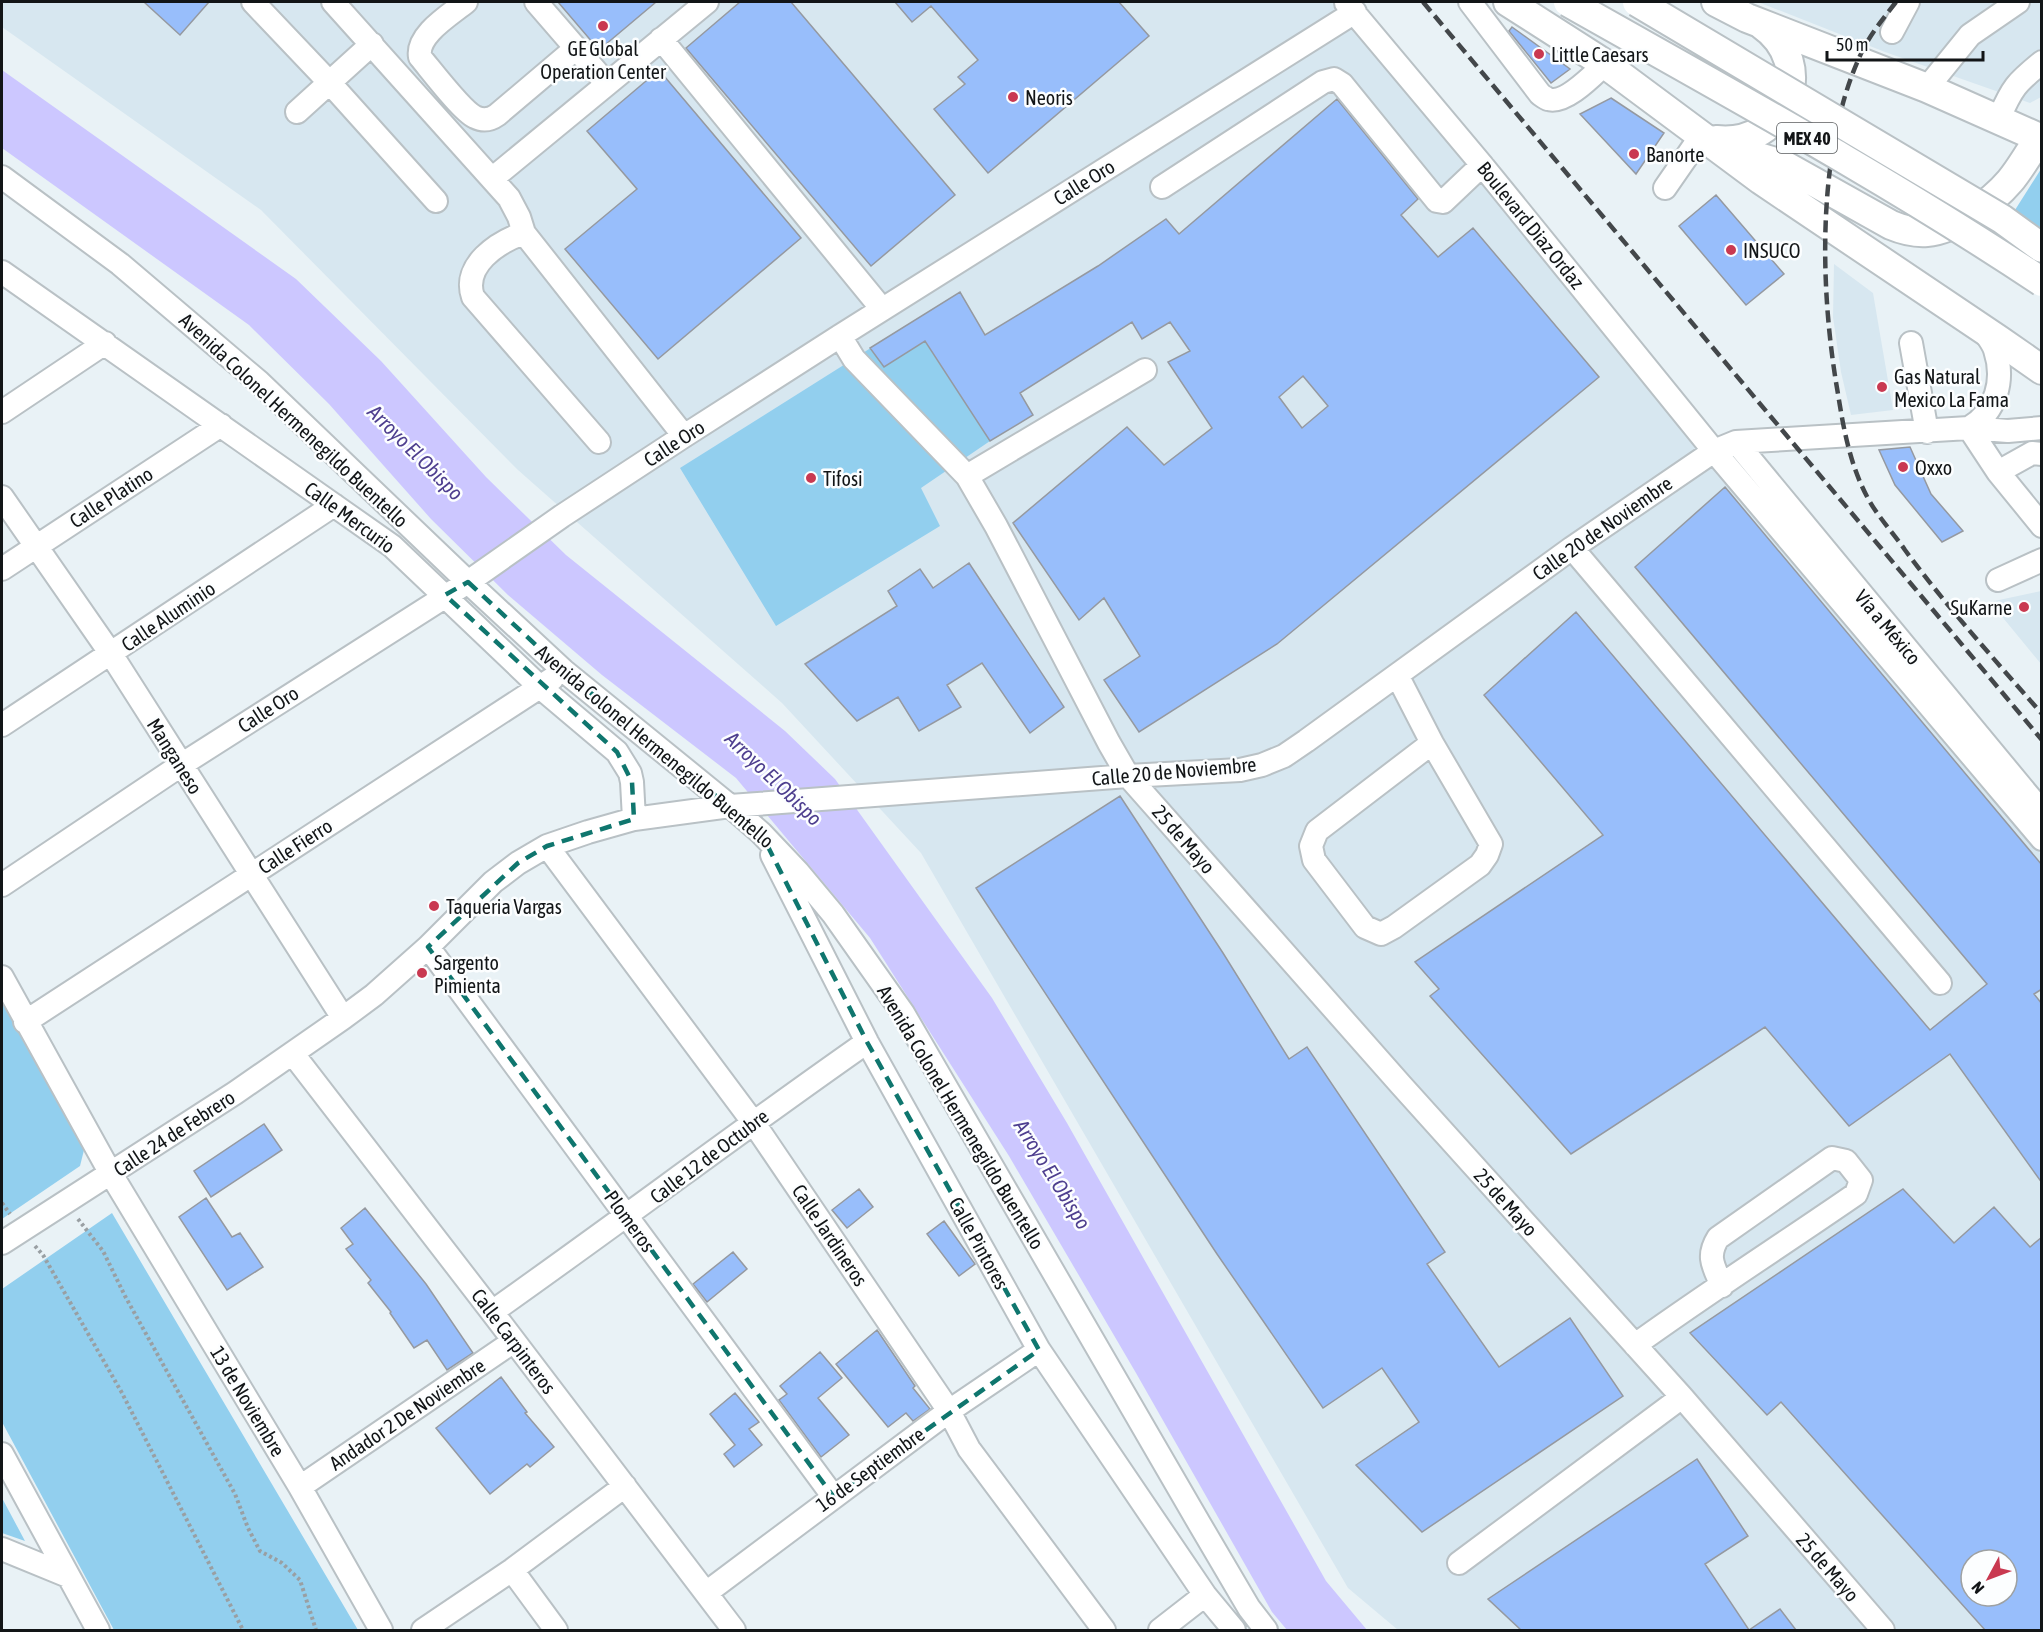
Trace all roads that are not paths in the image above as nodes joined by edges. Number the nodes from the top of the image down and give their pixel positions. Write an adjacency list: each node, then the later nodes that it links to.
1 (253, 2): 21 (street)
2 (333, 2): 17 (street)
3 (465, 2): 18 (street)
4 (536, 2): 18 (street)
5 (707, 2): 16 (street)
6 (1470, 2): 20 (street)
7 (1508, 2): 20 (main road)
8 (1568, 2): 37 (main road, MEX 40, bridge)
9 (1637, 2): 35 (main road, MEX 40, bridge)
10 (1716, 2): 14 (main road)
11 (1908, 2): 15 (street)
12 (2018, 2): 23 (street)
13 (1350, 7): 28 (street, Boulevard Diaz Ordaz); 38 (street, Calle Oro)
14 (1743, 10): 23 (main road); 27 (main road)
15 (1892, 32)
16 (661, 39): 22 (street); 38 (street)
17 (372, 44): 21 (street); 30 (street)
18 (575, 49): 22 (street)
19 (2042, 62): 25 (street)
20 (1605, 64): 27 (main road)
21 (329, 82): 24 (street); 33 (street)
22 (607, 84): 30 (street)
23 (1927, 88): 25 (main road)
24 (297, 112)
25 (1999, 118): 26 (main road)
26 (2041, 138): 27 (main road)
27 (1707, 140): 32 (street); 39 (main road)
28 (1482, 165): 31 (street); 54 (street, Boulevard Diaz Ordaz)
29 (2, 177): 60 (street, Avenida Colonel Hermenegildo Buentello)
30 (493, 178): 34 (street)
31 (1162, 187)
32 (1665, 188)
33 (436, 201)
34 (524, 233): 51 (street); 52 (street)
35 (2042, 248)
36 (2, 272): 41 (street, Calle Mercurio)
37 (2042, 282)
38 (882, 309): 40 (street, Calle Oro)
39 (1983, 329): 44 (main road); 48 (street)
40 (840, 336): 51 (street, Calle Oro); 57 (street, 25 de Mayo)
41 (105, 343): 45 (street); 47 (street, Calle Mercurio)
42 (1911, 343): 50 (street)
43 (1145, 370): 57 (street)
44 (2042, 370)
45 (2, 412)
46 (2042, 417): 48 (street, Calle 20 de Noviembre)
47 (221, 425): 59 (street, Calle Mercurio); 63 (street, Calle Platino)
48 (1971, 428): 49 (street, Calle 20 de Noviembre); 50 (street, Calle 20 de Noviembre); 56 (street)
49 (2042, 428)
50 (1927, 432): 53 (street, Calle 20 de Noviembre)
51 (684, 436): 67 (street, Calle Oro)
52 (599, 442)
53 (1736, 442): 54 (street, Calle 20 de Noviembre); 79 (street, Vía a México)
54 (1714, 451): 64 (street, Calle 20 de Noviembre); 82 (street, Boulevard Diaz Ordaz)
55 (2042, 454): 56 (street)
56 (1998, 472): 61 (street)
57 (967, 477): 77 (street, 25 de Mayo)
58 (2, 496): 63 (street, Manganeso)
59 (334, 505): 62 (street, Calle Mercurio); 70 (street, Calle Aluminio)
60 (409, 525): 62 (street); 67 (street, Avenida Colonel Hermenegildo Buentello)
61 (2042, 526)
62 (392, 546): 69 (street, Calle Mercurio)
63 (36, 547): 66 (street, Calle Platino); 70 (street, Manganeso)
64 (1572, 548): 72 (street, Calle 20 de Noviembre); 88 (street)
65 (2042, 560): 68 (street)
66 (2, 569)
67 (474, 578): 69 (street, Calle Oro); 71 (street, Avenida Colonel Hermenegildo Buentello)
68 (1998, 580)
69 (445, 596): 73 (street, Calle Mercurio); 76 (street, Calle Oro)
70 (111, 654): 74 (street, Calle Aluminio); 76 (street, Manganeso)
71 (564, 671): 73 (street, Calle Fierro); 78 (street, Avenida Colonel Hermenegildo Buentello)
72 (1397, 675): 75 (street); 77 (street, Calle 20 de Noviembre)
73 (540, 687): 80 (street, Calle Mercurio); 84 (street, Calle Fierro)
74 (2, 725)
75 (1432, 743): 75 (street)
76 (181, 765): 84 (street, Manganeso); 85 (street, Calle Oro)
77 (1128, 776): 78 (street, Calle 20 de Noviembre); 100 (street, 25 de Mayo)
78 (730, 806): 80 (street, Calle 20 de Noviembre); 81 (street, Avenida Colonel Hermenegildo Buentello)
79 (2042, 812)
80 (634, 819): 83 (street, Calle 20 de Noviembre)
81 (761, 833): 91 (street, Calle Pintores); 122 (street, Avenida Colonel Hermenegildo Buentello)
82 (2042, 839)
83 (547, 846): 86 (street, Calle 20 de Noviembre); 93 (street, Calle Jardineros)
84 (250, 875): 89 (street, Manganeso); 90 (street, Calle Fierro)
85 (2, 885)
86 (428, 947): 89 (street, Calle 20 de Noviembre); 95 (street, Plomeros)
87 (2, 977): 90 (street, 13 de Noviembre)
88 (1940, 983)
89 (343, 1018): 92 (street, Calle 24 de Febrero)
90 (25, 1022): 94 (street, 13 de Noviembre)
91 (867, 1042): 93 (street, Calle 12 de Octubre); 101 (street, Calle Pintores)
92 (292, 1054): 94 (street, Calle 24 de Febrero); 98 (street, Calle Carpinteros)
93 (753, 1122): 95 (street, Calle 12 de Octubre); 103 (street, Calle Jardineros)
94 (111, 1174): 96 (street, Calle 24 de Febrero); 106 (street, 13 de Noviembre)
95 (627, 1217): 98 (street, Calle 12 de Octubre); 107 (street, Plomeros)
96 (2, 1243)
97 (1722, 1286): 97 (street); 100 (street)
98 (492, 1312): 99 (street, Calle Carpinteros)
99 (514, 1341): 105 (street, Calle Carpinteros); 106 (street, Andador 2 De Noviembre)
100 (1635, 1345): 102 (street, 25 de Mayo)
101 (1039, 1350): 103 (street, 16 de Septiembre); 113 (street, Calle Pintores)
102 (1682, 1397): 109 (street); 123 (street, 25 de Mayo)
103 (949, 1411): 107 (street, 16 de Septiembre); 119 (street, Calle Jardineros)
104 (2, 1454): 111 (street)
105 (625, 1486): 110 (street); 112 (street, Calle Carpinteros)
106 (300, 1487): 115 (street, 13 de Noviembre)
107 (833, 1496): 112 (street, 16 de Septiembre)
108 (2, 1549): 111 (street)
109 (1459, 1563)
110 (512, 1570): 116 (street); 117 (street)
111 (68, 1576): 114 (street)
112 (706, 1593): 118 (street, Calle Carpinteros)
113 (1205, 1595): 120 (street); 121 (street, Calle Pintores)
114 (98, 1630)
115 (381, 1630)
116 (423, 1630)
117 (556, 1630)
118 (734, 1630)
119 (1104, 1630)
120 (1160, 1630)
121 (1234, 1630)
122 (1266, 1630)
123 (1883, 1630)

